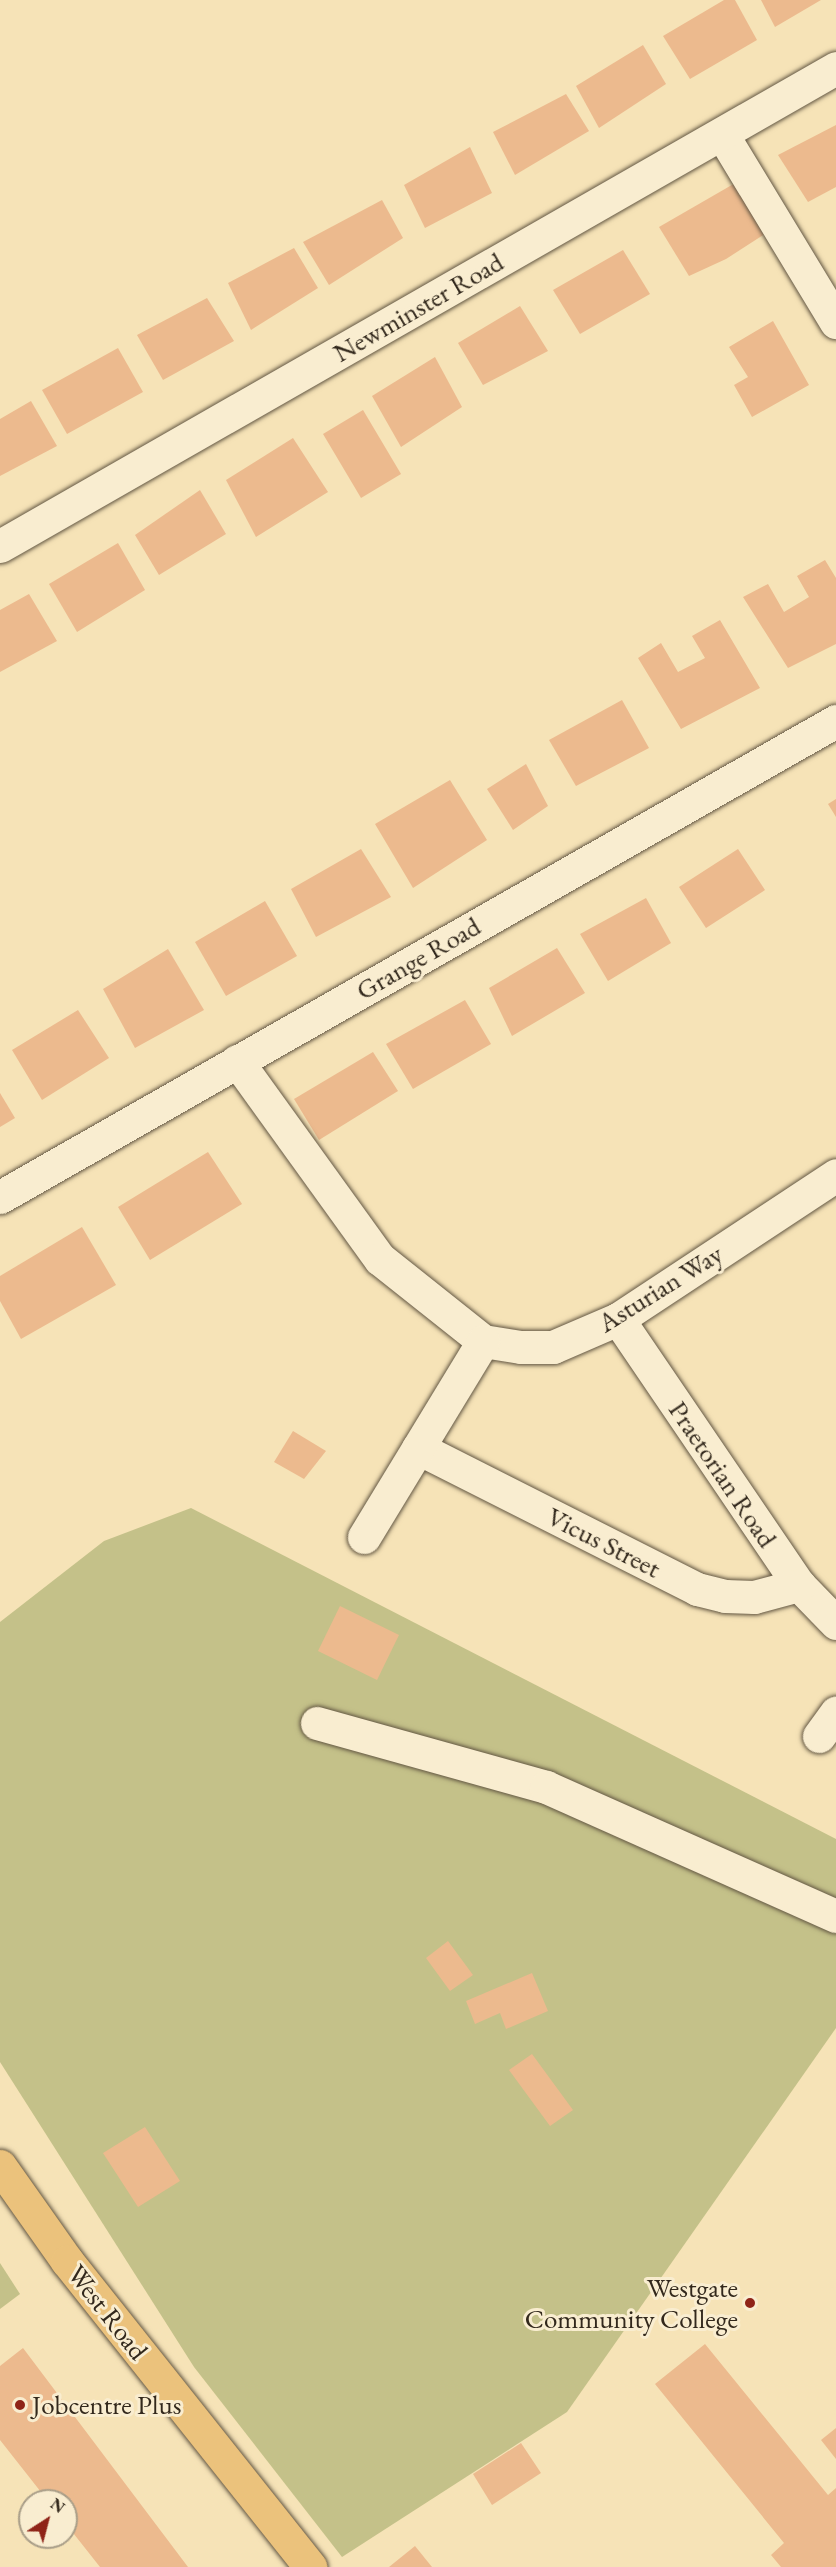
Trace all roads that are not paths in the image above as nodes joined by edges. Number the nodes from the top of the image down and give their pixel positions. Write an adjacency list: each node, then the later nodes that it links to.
1 (836, 68): 2 (street, Newminster Road)
2 (722, 134): 3 (street); 4 (street, Newminster Road)
3 (836, 322)
4 (0, 546)
5 (836, 721): 6 (street, Grange Road)
6 (237, 1061): 8 (street, Grange Road); 10 (street, Asturian Way)
7 (836, 1175): 9 (street, Asturian Way)
8 (0, 1197)
9 (618, 1319): 10 (street, Asturian Way); 13 (street, Praetorian Road)
10 (483, 1341): 11 (street)
11 (418, 1448): 12 (street); 13 (street, Vicus Street)
12 (364, 1537)
13 (799, 1585): 14 (street, Praetorian Road)
14 (836, 1623)
15 (317, 1724): 16 (street)
16 (836, 1916)
17 (0, 2166): 18 (main road, West Road)
18 (310, 2567)

